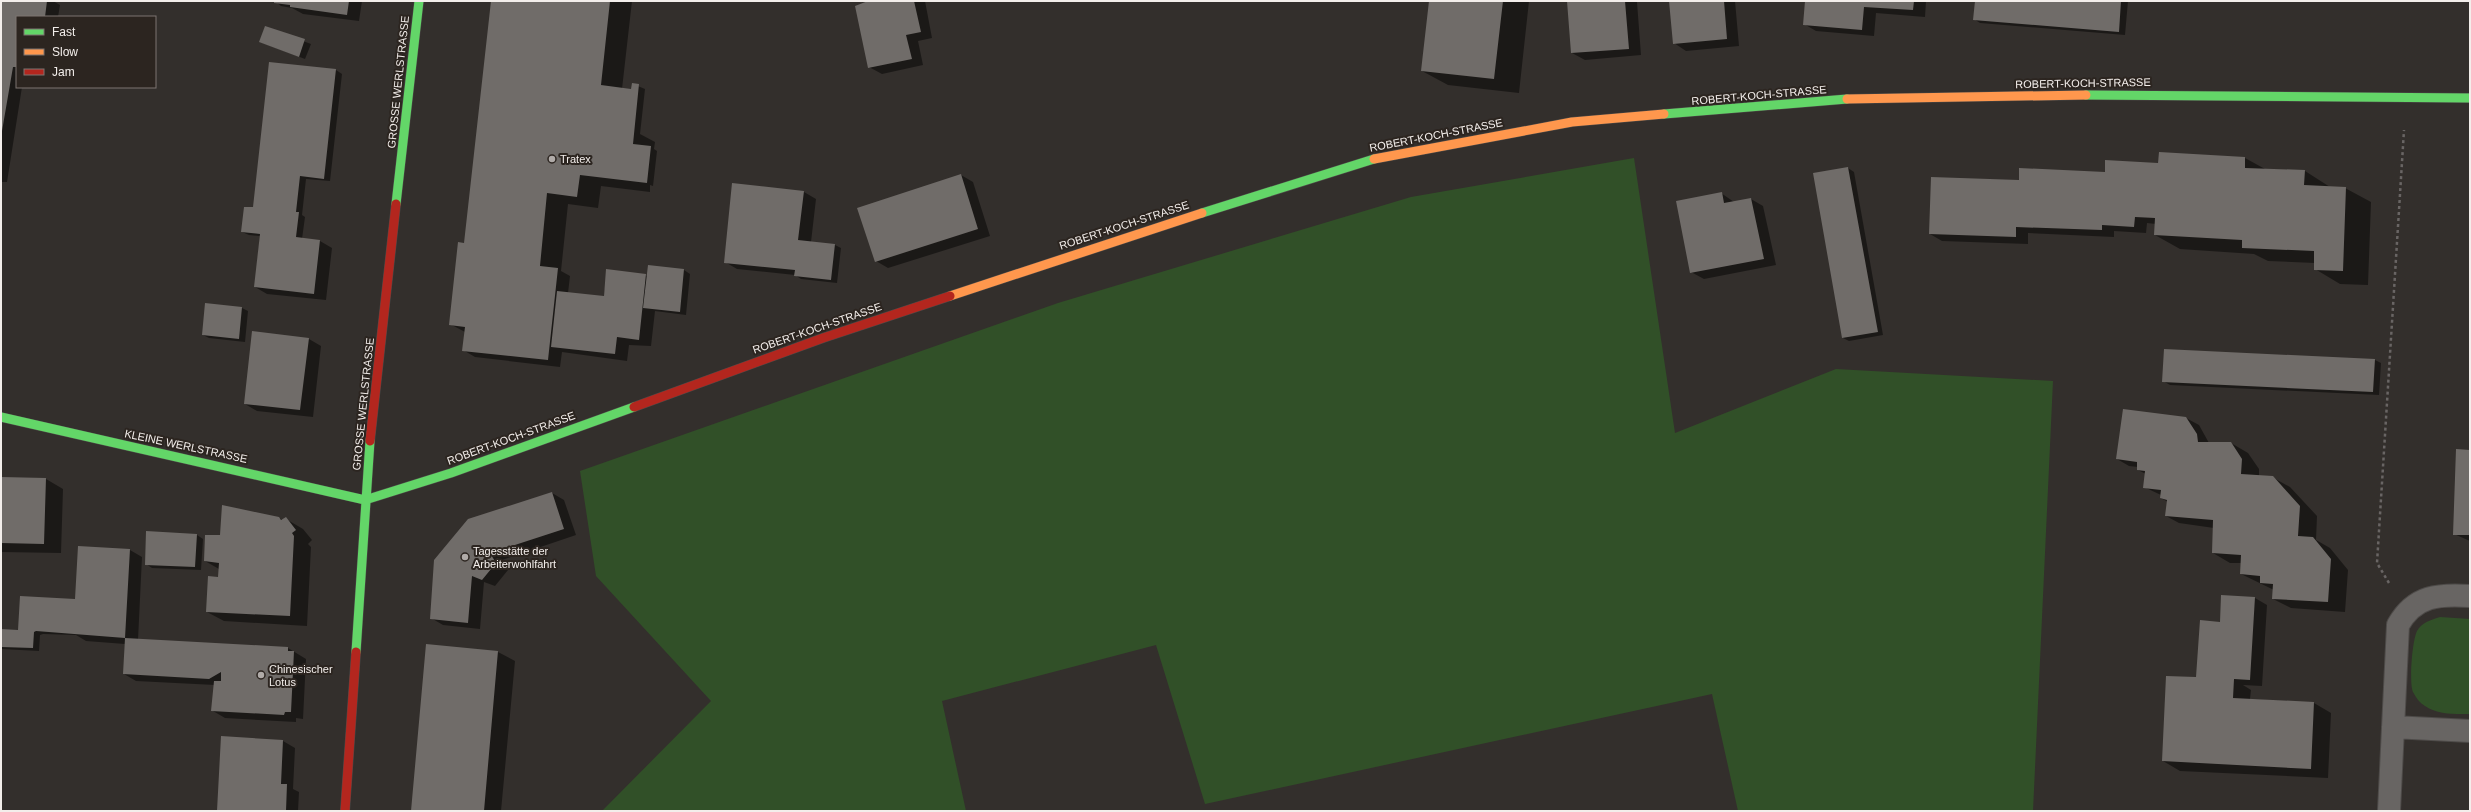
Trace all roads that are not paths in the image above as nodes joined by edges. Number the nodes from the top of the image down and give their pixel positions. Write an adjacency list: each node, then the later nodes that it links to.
1 (419, 1): 4 (street, GROSSE WERLSTRASSE)
2 (2470, 98): 4 (street, ROBERT-KOCH-STRASSE)
3 (1, 417): 4 (street, KLEINE WERLSTRASSE)
4 (365, 500): 8 (street, GROSSE WERLSTRASSE)
5 (2470, 596): 6 (street)
6 (2394, 727): 7 (street); 9 (street)
7 (2470, 731)
8 (345, 811)
9 (2389, 811)

